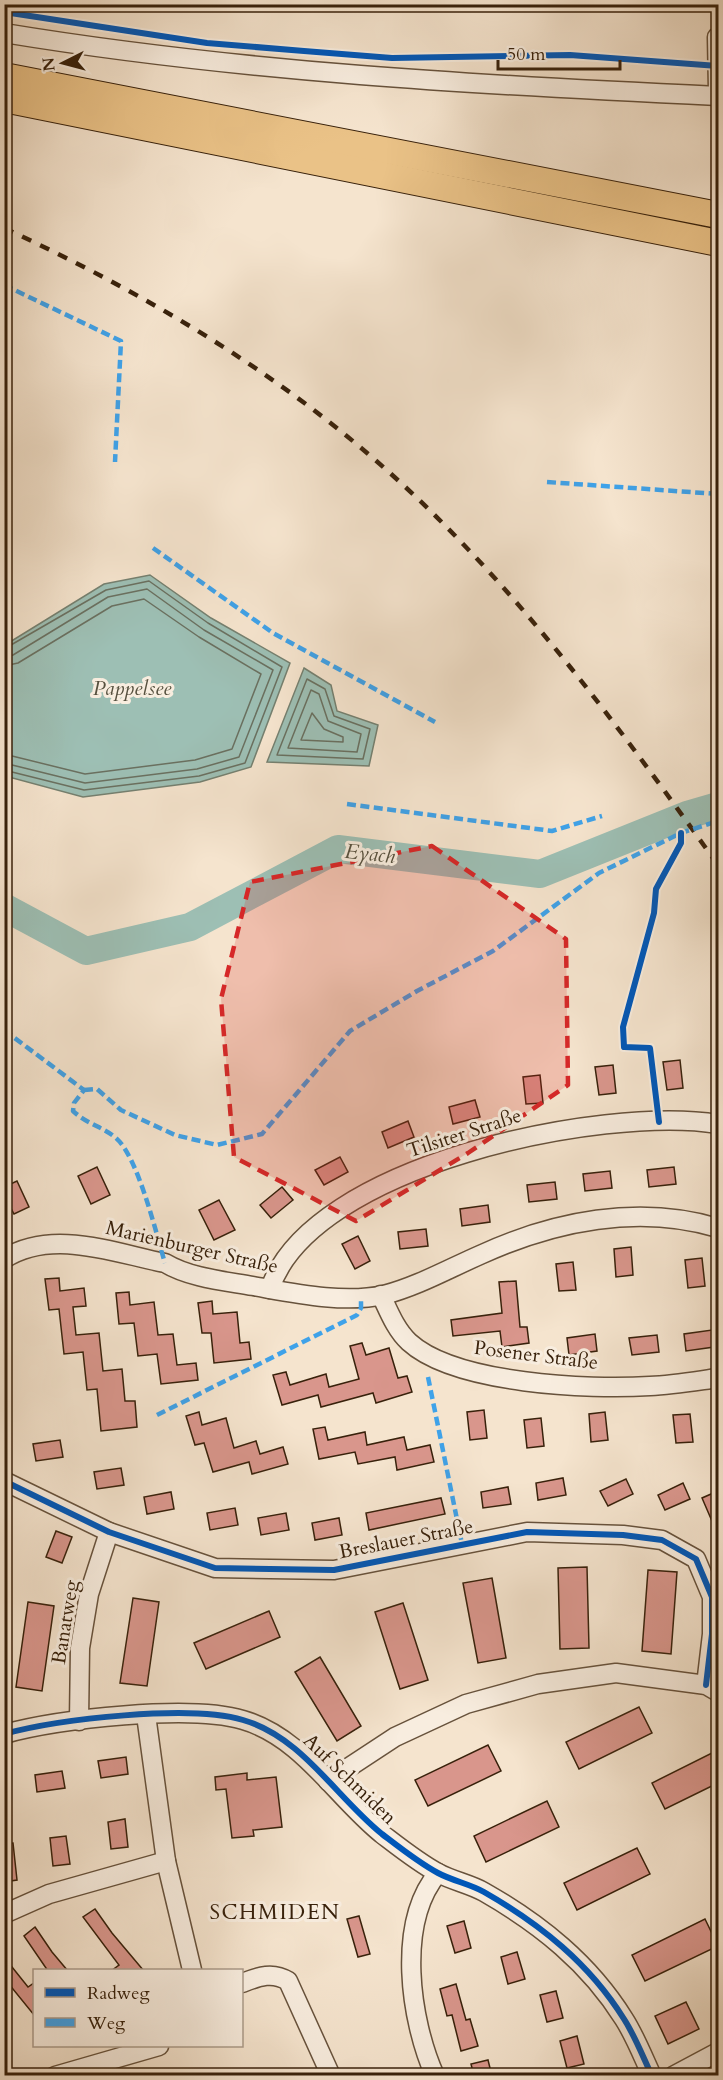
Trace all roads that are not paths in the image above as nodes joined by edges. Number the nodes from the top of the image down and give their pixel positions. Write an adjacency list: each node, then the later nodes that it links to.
1 (4, 33): 5 (street)
2 (717, 37): 4 (street)
3 (4, 76): 7 (highway)
4 (718, 91)
5 (718, 96)
6 (4, 99): 8 (highway)
7 (718, 216)
8 (718, 243)
9 (718, 1124): 12 (street, Tilsiter Straße)
10 (718, 1228): 13 (street, Marienburger Straße)
11 (4, 1259): 12 (street, Marienburger Straße)
12 (270, 1289): 13 (street, Marienburger Straße)
13 (381, 1295): 14 (street, Posener Straße)
14 (718, 1378)
15 (4, 1481): 16 (street, Breslauer Straße)
16 (109, 1532): 17 (street, Breslauer Straße); 19 (street, Banatweg)
17 (712, 1688): 21 (street)
18 (146, 1715): 19 (street, Auf Schmiden); 21 (street, Auf Schmiden); 22 (street)
19 (79, 1721): 20 (street, Auf Schmiden)
20 (4, 1734)
21 (328, 1781): 23 (street, Auf Schmiden)
22 (166, 1861): 24 (street); 25 (street)
23 (438, 1873): 31 (street); 32 (street, Auf Schmiden)
24 (4, 1914)
25 (192, 1969)
26 (243, 1983): 30 (street)
27 (156, 2047): 29 (street)
28 (718, 2052): 33 (street)
29 (55, 2076)
30 (331, 2076)
31 (435, 2076)
32 (652, 2076)
33 (673, 2076)

